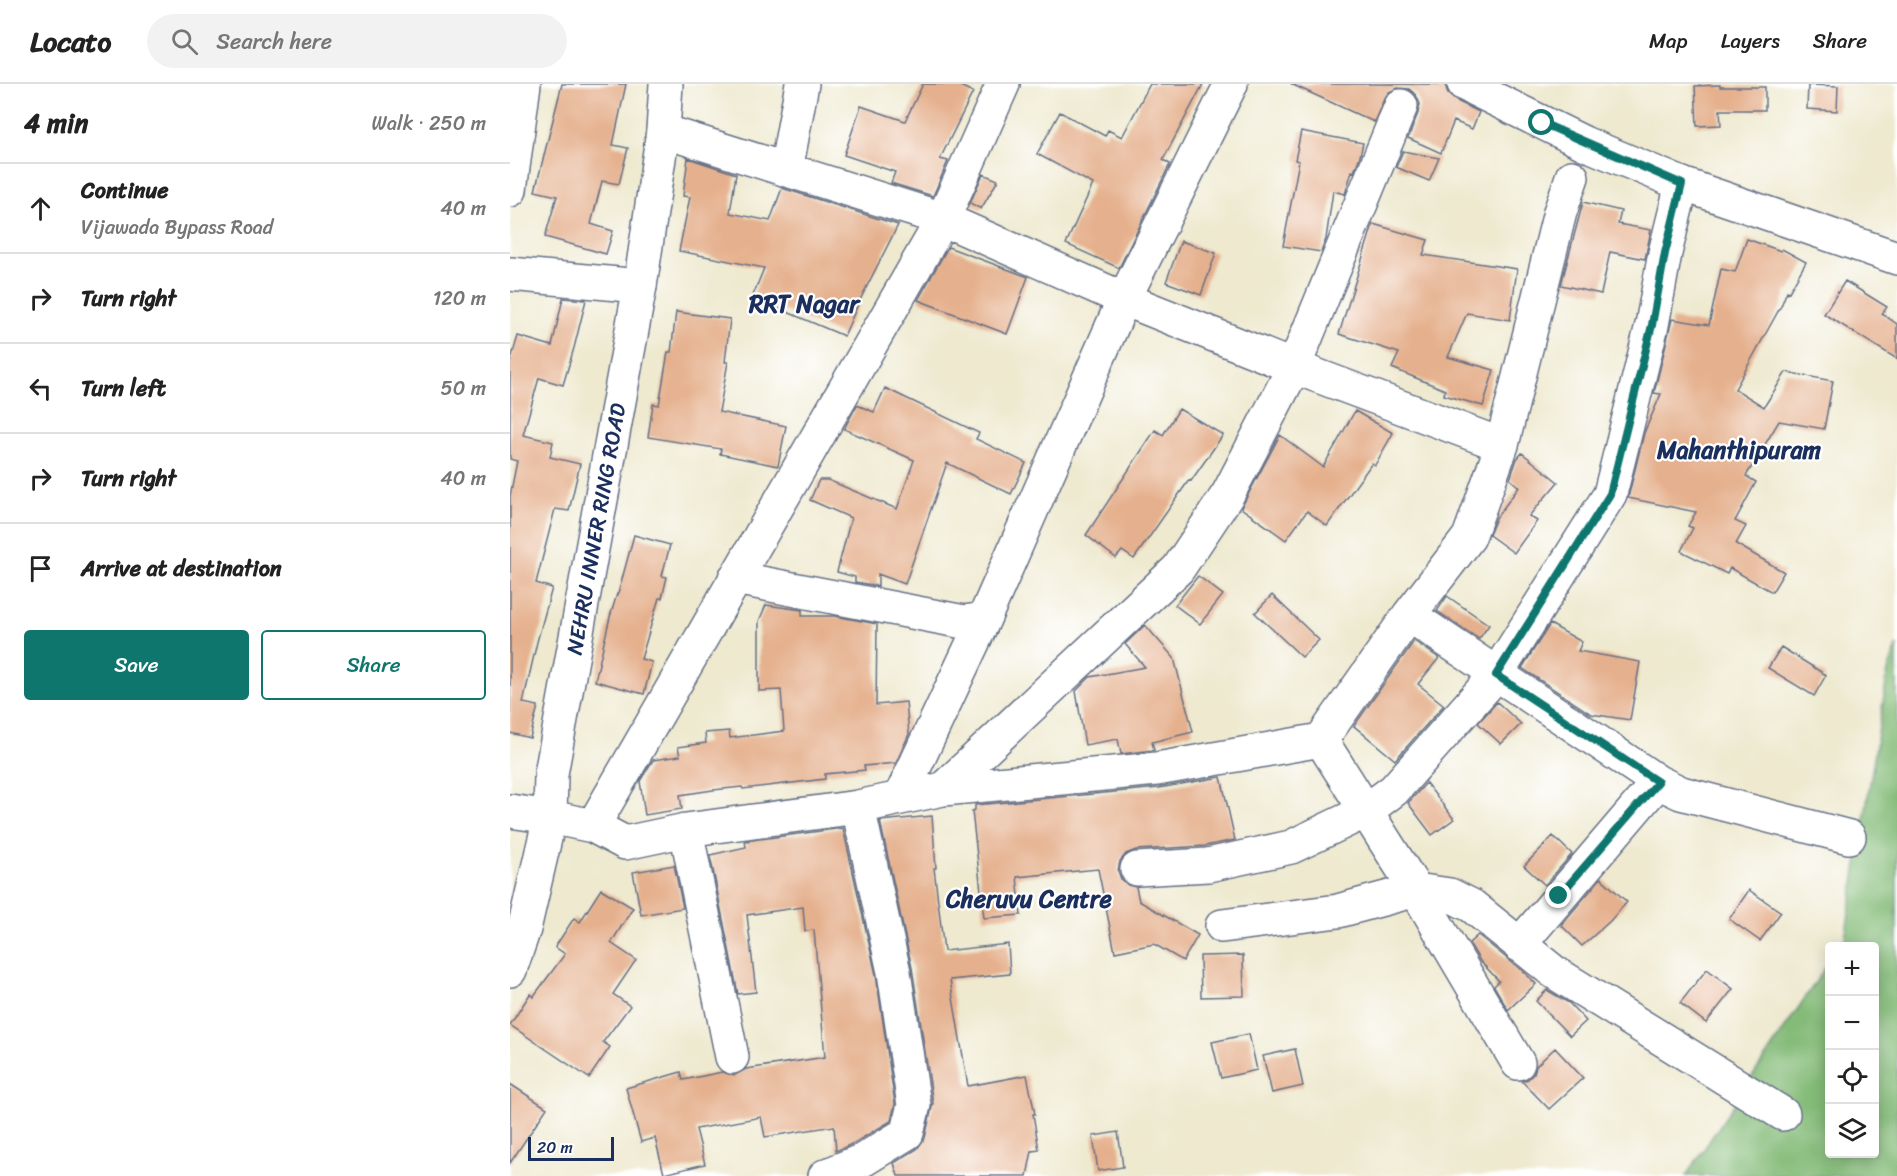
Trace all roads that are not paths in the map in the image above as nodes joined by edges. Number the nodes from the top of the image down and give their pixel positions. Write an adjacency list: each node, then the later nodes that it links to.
1 (524, 84): 12 (street)
2 (666, 84): 8 (street, NEHRU INNER RING ROAD)
3 (802, 84): 9 (street)
4 (1003, 84): 13 (street)
5 (1231, 84): 17 (street)
6 (1464, 84): 11 (street)
7 (1401, 106): 18 (street)
8 (663, 131): 9 (street); 16 (street, NEHRU INNER RING ROAD)
9 (786, 170): 13 (street)
10 (1572, 177): 19 (street)
11 (1682, 184): 14 (street); 23 (street)
12 (510, 190)
13 (943, 219): 17 (street); 20 (street)
14 (1897, 258)
15 (510, 274): 16 (street)
16 (640, 286): 31 (street, NEHRU INNER RING ROAD)
17 (1124, 299): 18 (street); 22 (street)
18 (1294, 366): 19 (street); 26 (street)
19 (1502, 445): 21 (street)
20 (735, 578): 22 (street); 32 (street)
21 (1409, 615): 23 (street); 24 (street)
22 (984, 619): 27 (street)
23 (1496, 675): 25 (street); 30 (street)
24 (1321, 740): 26 (street); 30 (street)
25 (1658, 782): 34 (street); 38 (street)
26 (943, 789): 27 (street)
27 (900, 798): 28 (street)
28 (858, 807): 33 (street); 43 (street)
29 (510, 811): 31 (street)
30 (1366, 811): 35 (street); 36 (street)
31 (550, 817): 32 (street); 39 (street, NEHRU INNER RING ROAD)
32 (593, 826): 33 (street)
33 (686, 830): 40 (street)
34 (1849, 837)
35 (1137, 869)
36 (1416, 890): 37 (street); 38 (street); 41 (street)
37 (1222, 926)
38 (1519, 945): 42 (street)
39 (510, 970)
40 (732, 1057)
41 (1518, 1063)
42 (1783, 1114)
43 (825, 1176)

